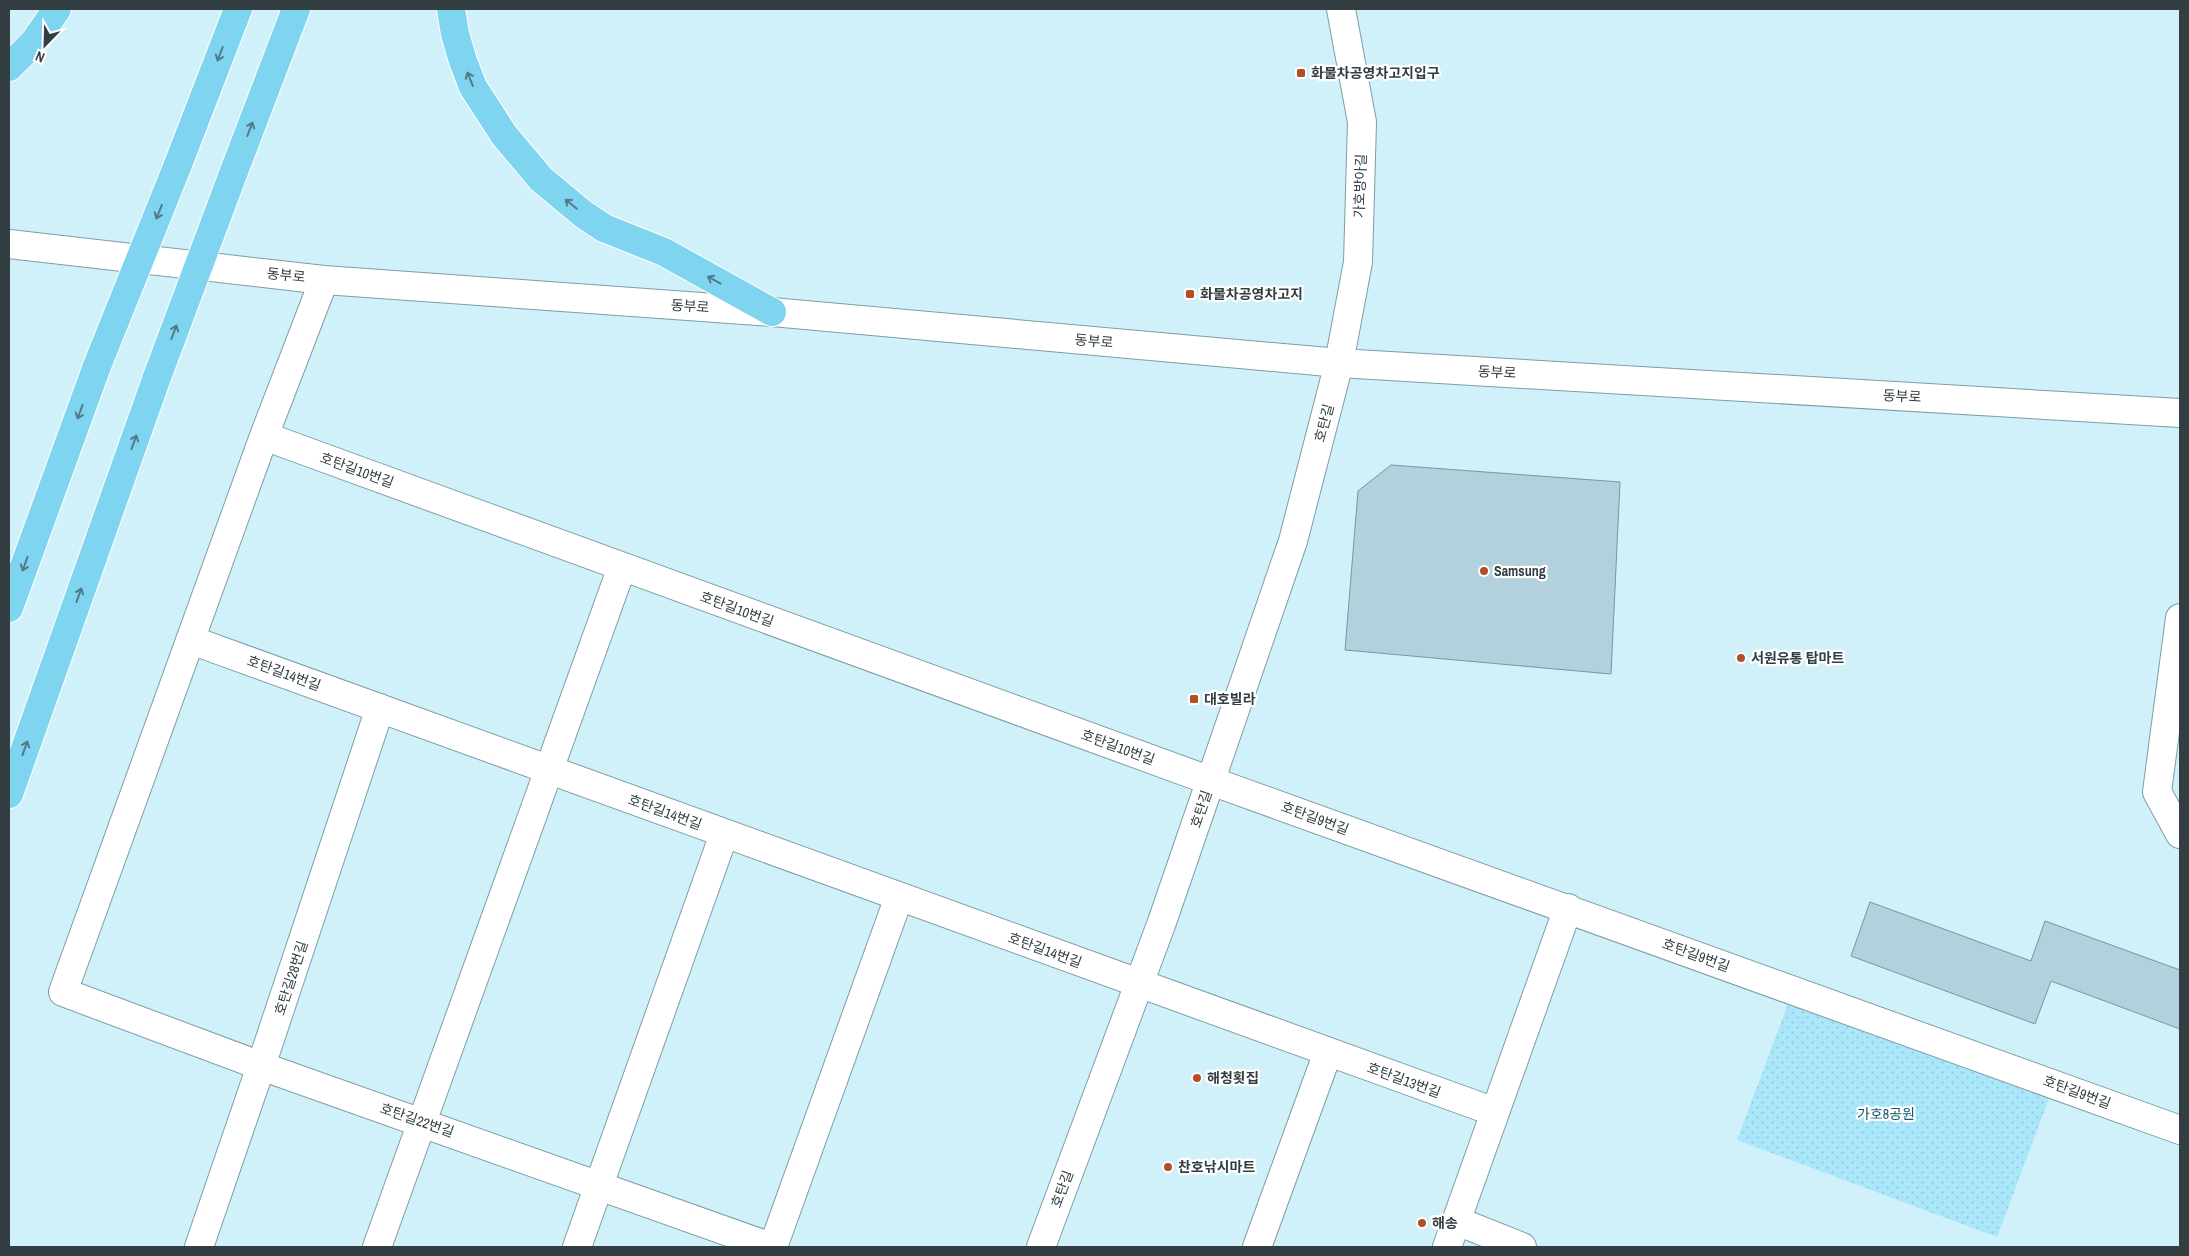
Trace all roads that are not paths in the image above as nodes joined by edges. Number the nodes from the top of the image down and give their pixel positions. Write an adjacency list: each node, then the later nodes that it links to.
1 (57, 9): 6 (highway)
2 (238, 9): 14 (highway, one-way to 14, bridge)
3 (296, 9): 20 (highway, one-way to 3, bridge)
4 (451, 9): 9 (highway, one-way to 4)
5 (1341, 9): 10 (street, 가호방아길)
6 (9, 67)
7 (9, 244): 8 (street, 동부로)
8 (324, 280): 9 (street, 동부로); 12 (street)
9 (772, 312): 10 (street, 동부로)
10 (1339, 363): 11 (street, 동부로); 19 (street, 호탄길)
11 (2180, 413)
12 (264, 436): 13 (street, 호탄길10번길); 16 (street)
13 (622, 567): 18 (street); 19 (street, 호탄길10번길)
14 (9, 608)
15 (2180, 618): 22 (street)
16 (190, 640): 17 (street, 호탄길14번길); 27 (street, 호탄길22번길)
17 (380, 708): 18 (street, 호탄길14번길); 27 (street, 호탄길28번길)
18 (549, 770): 21 (street, 호탄길14번길); 29 (street)
19 (1211, 781): 24 (street, 호탄길9번길); 25 (street, 호탄길)
20 (9, 794)
21 (724, 834): 23 (street, 호탄길14번길); 31 (street)
22 (2180, 834)
23 (899, 897): 25 (street, 호탄길14번길); 36 (street)
24 (1568, 908): 28 (street); 30 (street, 호탄길9번길)
25 (1139, 984): 26 (street, 호탄길13번길); 37 (street, 호탄길)
26 (1328, 1052): 28 (street, 호탄길13번길); 38 (street)
27 (262, 1066): 29 (street, 호탄길22번길); 33 (street, 호탄길28번길)
28 (1495, 1112): 32 (street)
29 (422, 1122): 31 (street, 호탄길22번길); 34 (street)
30 (2180, 1130)
31 (599, 1186): 35 (street); 36 (street, 호탄길22번길)
32 (1457, 1221): 39 (street); 40 (street)
33 (199, 1247)
34 (377, 1247)
35 (577, 1247)
36 (772, 1247)
37 (1041, 1247)
38 (1257, 1247)
39 (1447, 1247)
40 (1522, 1247)

